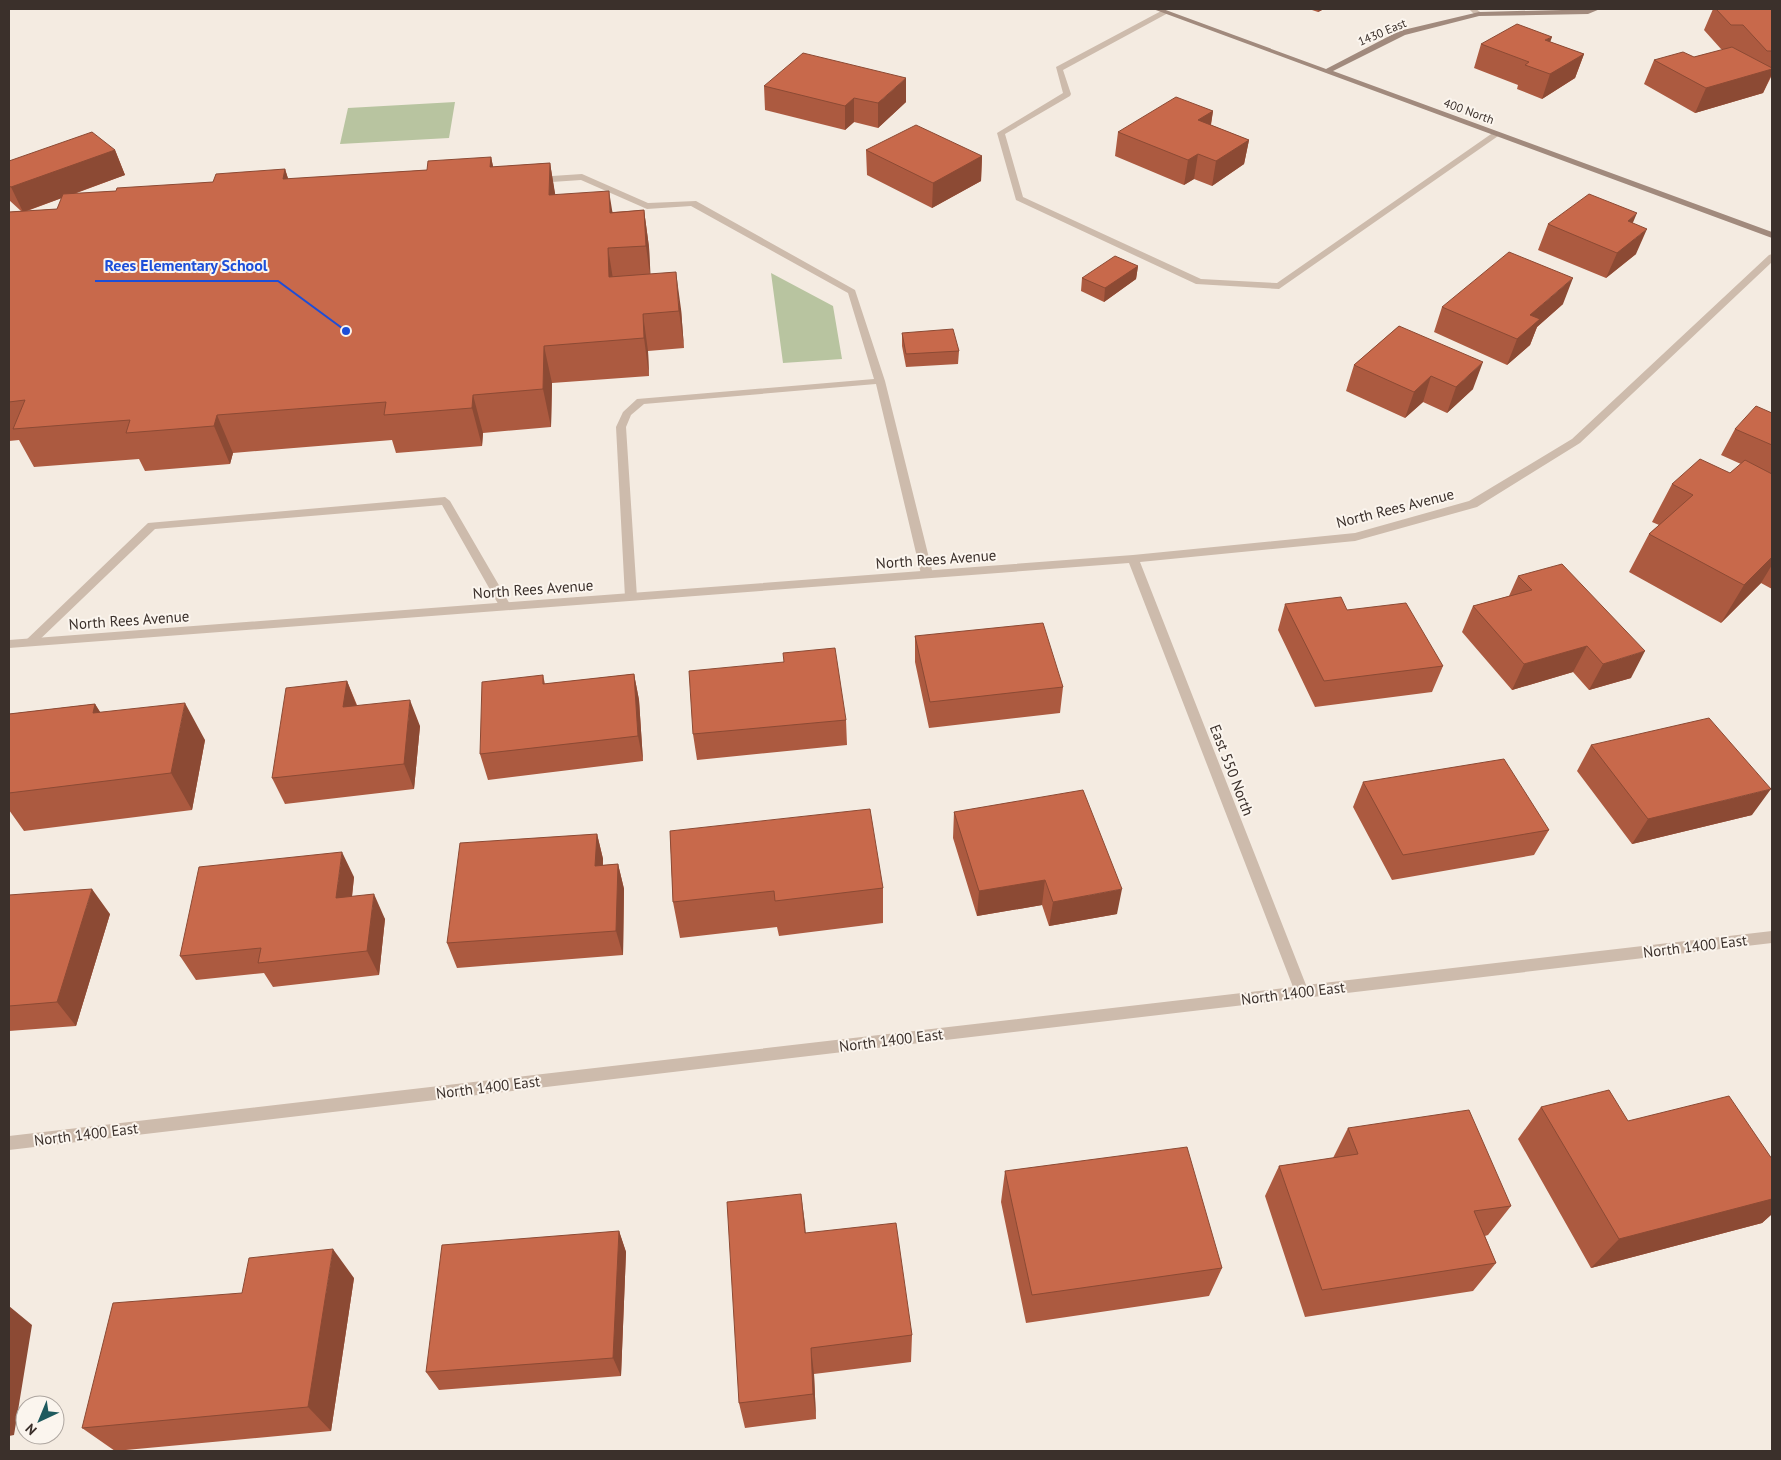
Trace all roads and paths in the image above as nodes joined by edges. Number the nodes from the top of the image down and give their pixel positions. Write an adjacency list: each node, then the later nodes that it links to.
1 (1157, 9): 4 (main road, 400 North)
2 (1472, 9): 5 (street)
3 (1597, 9): 5 (main road, 1430 East)
4 (1166, 12): 6 (main road, 400 North); 7 (street)
5 (1479, 14): 6 (main road, 1430 East)
6 (1327, 71): 7 (main road, 400 North)
7 (1498, 134): 9 (main road, 400 North)
8 (523, 181): 11 (street)
9 (1772, 236)
10 (1772, 257): 12 (street, North Rees Avenue)
11 (880, 382): 13 (street); 14 (street)
12 (1133, 559): 13 (street, North Rees Avenue); 19 (street, East 550 North)
13 (927, 574): 14 (street, North Rees Avenue)
14 (631, 597): 15 (street, North Rees Avenue)
15 (505, 606): 16 (street, North Rees Avenue); 16 (street)
16 (30, 642): 17 (street, North Rees Avenue)
17 (9, 644)
18 (1772, 937): 19 (street, North 1400 East)
19 (1302, 992): 20 (street, North 1400 East)
20 (9, 1143)

